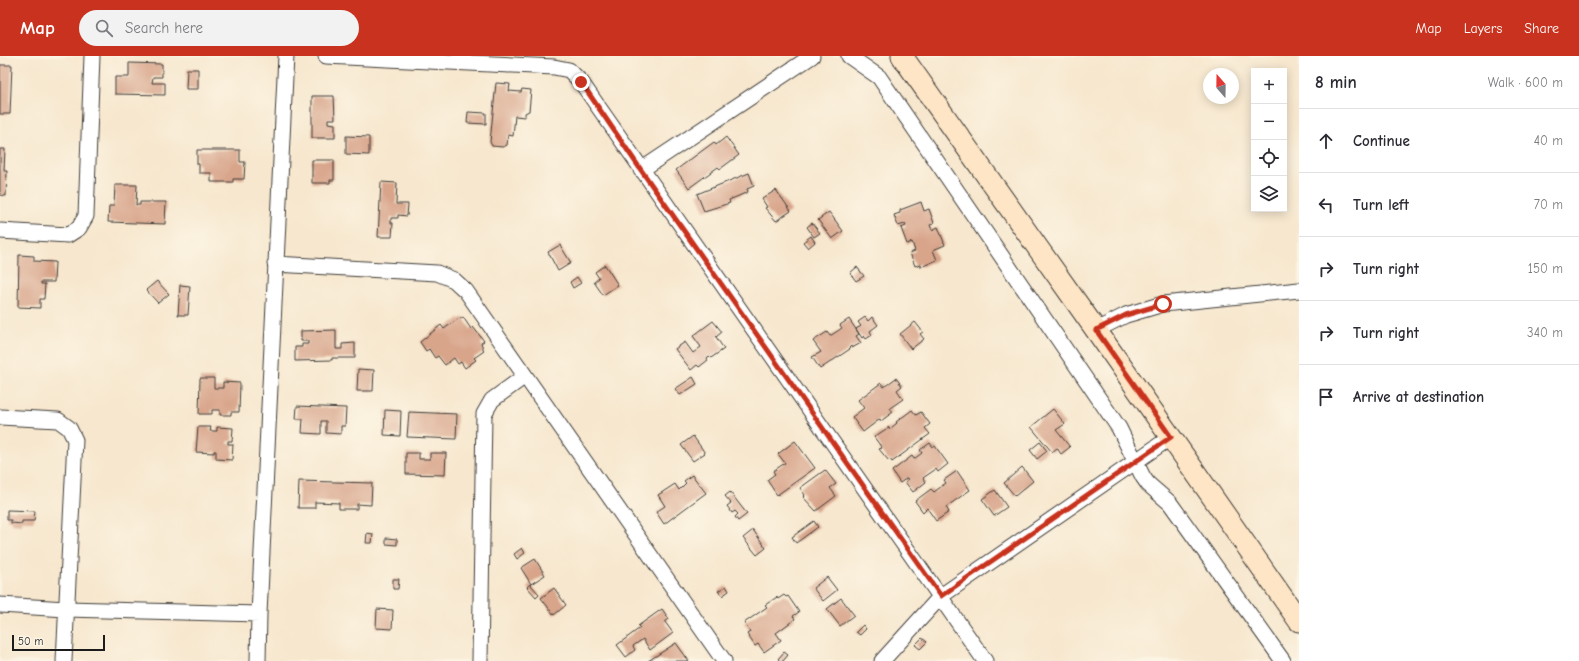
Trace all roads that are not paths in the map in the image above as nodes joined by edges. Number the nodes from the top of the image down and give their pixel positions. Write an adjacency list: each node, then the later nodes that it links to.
1 (92, 56): 8 (street)
2 (286, 56): 9 (street)
3 (326, 56): 7 (street)
4 (812, 56): 7 (street)
5 (849, 56): 15 (street)
6 (902, 56): 11 (street)
7 (641, 170): 16 (street)
8 (0, 231)
9 (275, 264): 12 (street); 19 (street)
10 (1299, 290): 11 (street)
11 (1096, 330): 14 (street)
12 (525, 376): 23 (street); 24 (street)
13 (0, 417): 18 (street)
14 (1171, 437): 15 (street); 20 (street)
15 (1134, 461): 16 (street); 27 (street)
16 (941, 596): 25 (street); 26 (street)
17 (0, 605): 18 (street)
18 (66, 609): 19 (street); 21 (street)
19 (259, 614): 22 (street)
20 (1299, 621)
21 (64, 661)
22 (258, 661)
23 (480, 661)
24 (724, 661)
25 (882, 661)
26 (986, 661)
27 (1283, 661)

